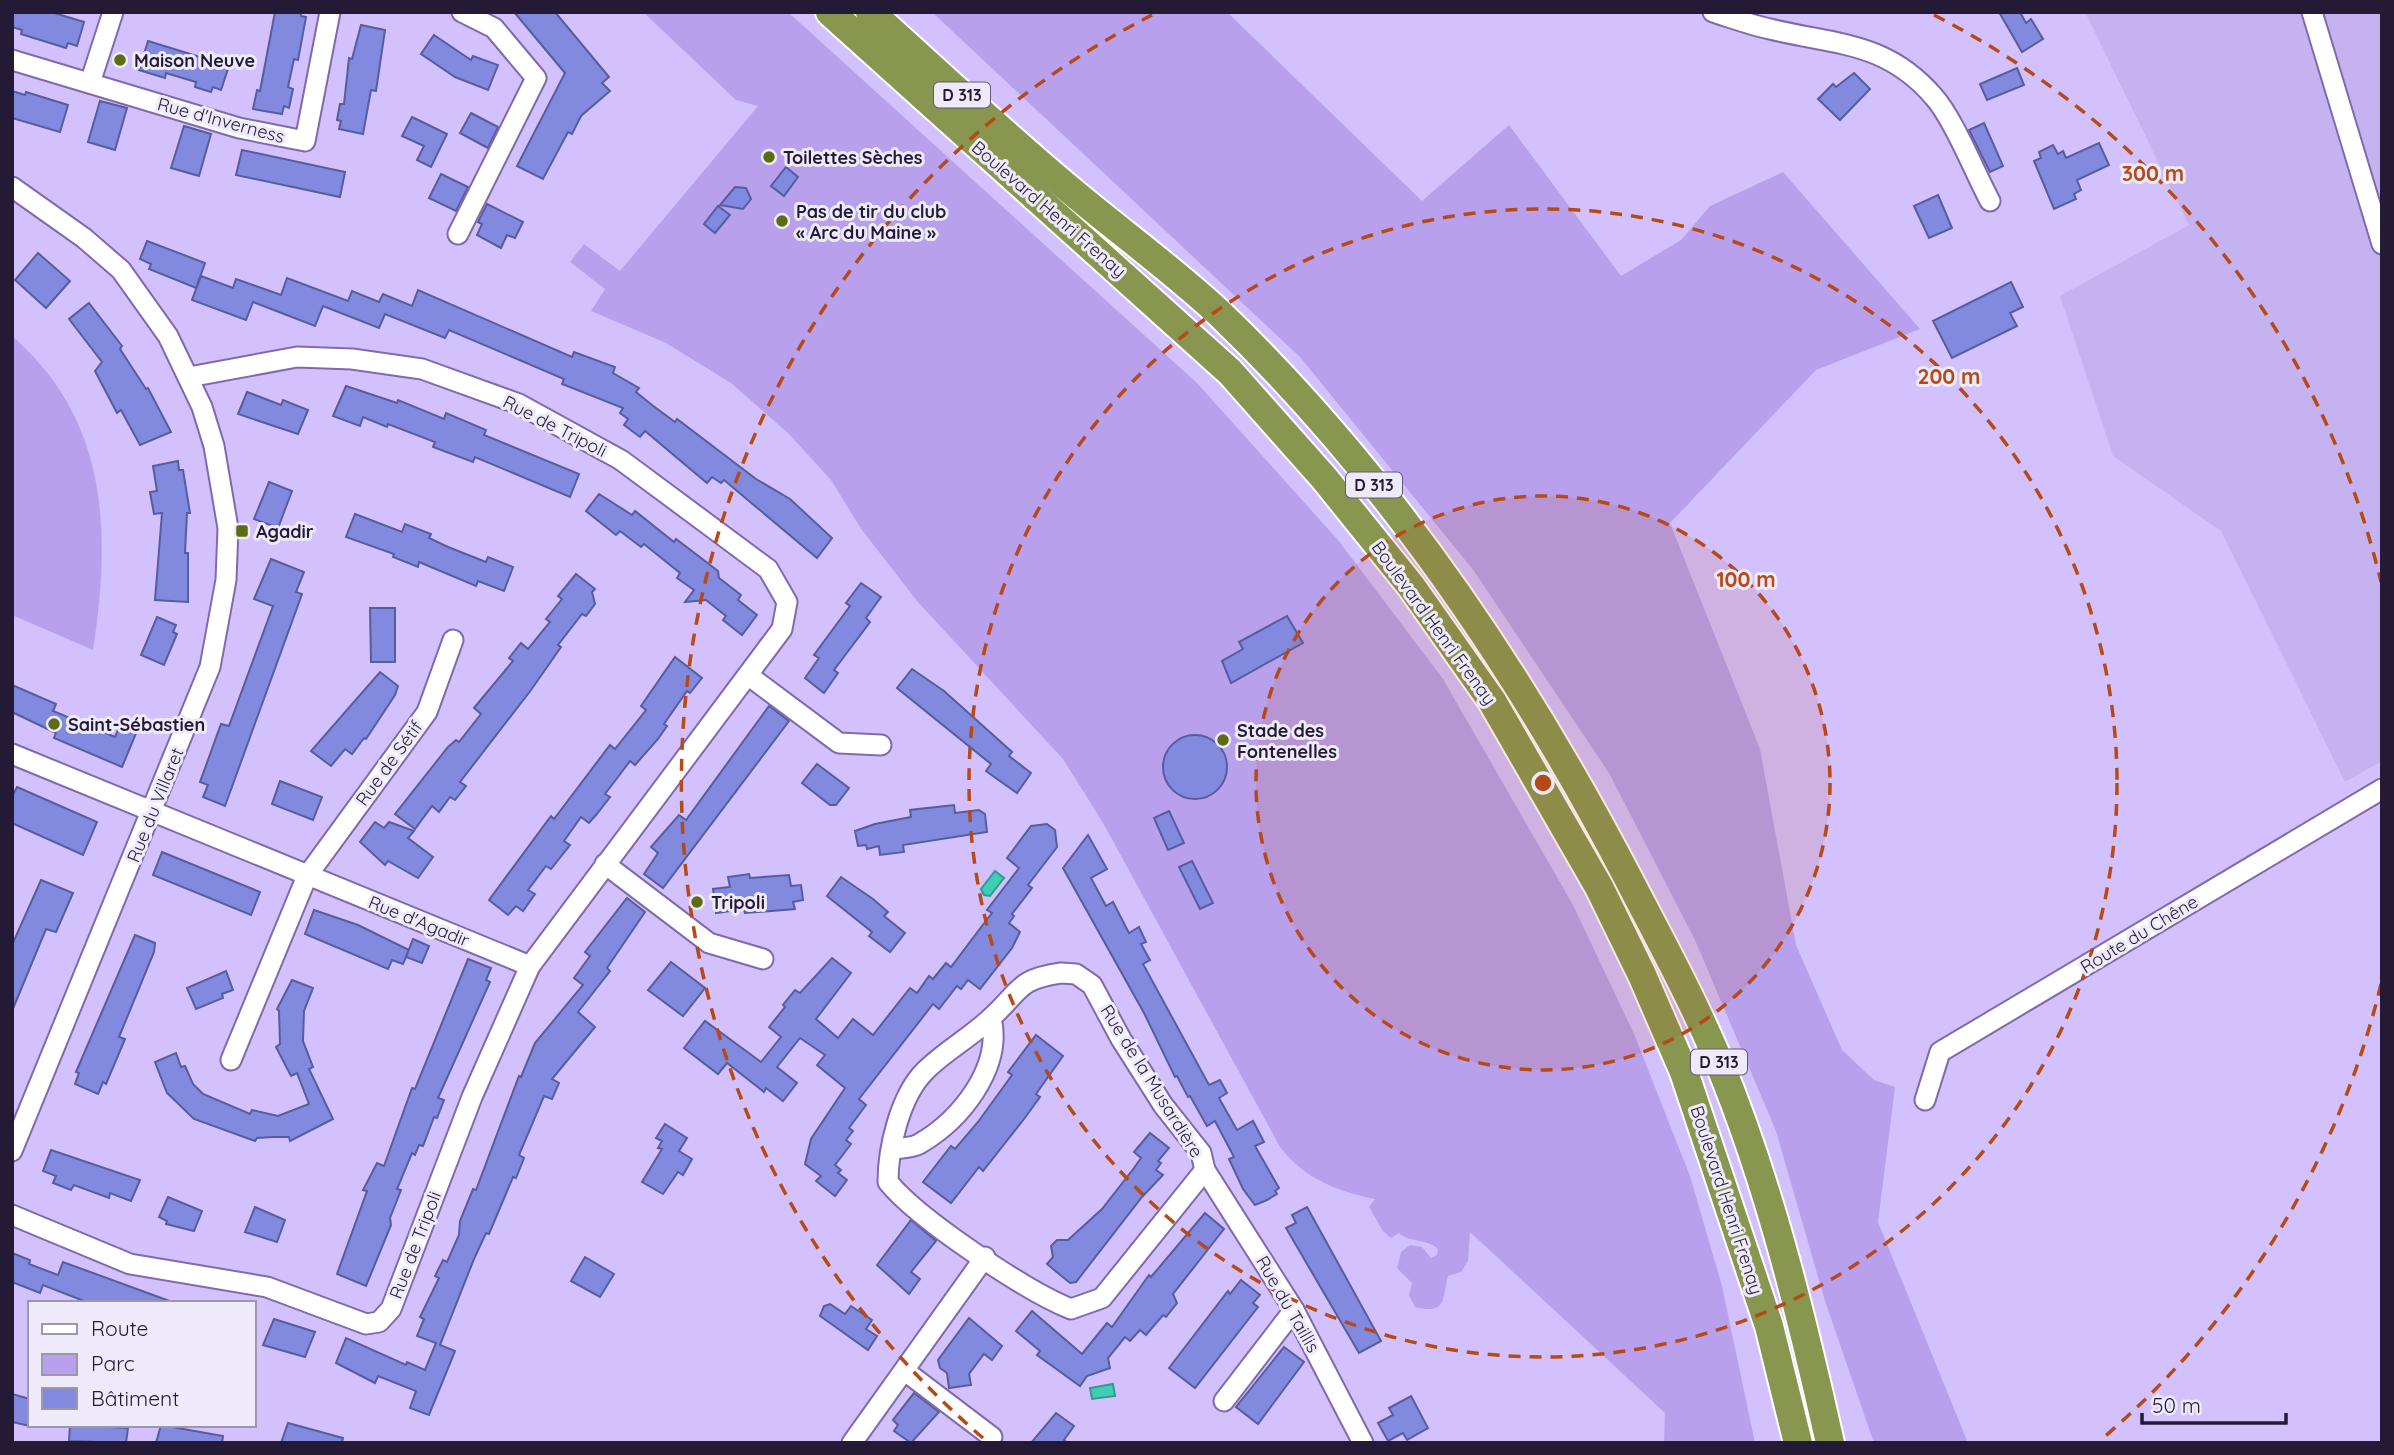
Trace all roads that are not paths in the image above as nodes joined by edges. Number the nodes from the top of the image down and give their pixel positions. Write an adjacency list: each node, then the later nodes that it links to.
1 (113, 12): 9 (street)
2 (330, 12): 9 (street, Rue d'Inverness)
3 (462, 12): 12 (street)
4 (830, 12): 34 (highway, Boulevard Henri Frenay / D 313)
5 (870, 12): 35 (highway, Boulevard Henri Frenay / D 313)
6 (1713, 12): 11 (street)
7 (2312, 12): 13 (street)
8 (12, 60): 9 (street, Rue d'Inverness)
9 (90, 83)
10 (12, 187): 14 (street, Rue du Villaret)
11 (1990, 201)
12 (458, 233)
13 (2382, 244)
14 (189, 377): 16 (street, Rue de Tripoli); 20 (street, Rue du Villaret)
15 (453, 640): 22 (street, Rue de Sétif)
16 (749, 676): 17 (street); 21 (street, Rue de Tripoli)
17 (881, 745)
18 (12, 754): 20 (street, Rue d'Agadir)
19 (2382, 789): 27 (street, Route du Chêne)
20 (151, 812): 22 (street, Rue d'Agadir); 29 (street, Rue du Villaret)
21 (605, 864): 23 (street); 24 (street, Rue de Tripoli)
22 (307, 876): 24 (street, Rue d'Agadir); 26 (street)
23 (763, 959)
24 (530, 966): 31 (street, Rue de Tripoli)
25 (991, 1018): 28 (street, Rue de la Musardière); 28 (street); 30 (street, Rue de la Musardière)
26 (231, 1060)
27 (1925, 1100)
28 (892, 1149): 32 (street, Rue de la Musardière)
29 (12, 1150)
30 (1205, 1170): 32 (street, Rue de la Musardière); 33 (street, Rue du Taillis)
31 (12, 1215)
32 (985, 1257): 36 (street)
33 (1294, 1310): 37 (street); 40 (street, Rue du Taillis)
34 (1769, 1326): 41 (highway, D 313); 42 (highway, Boulevard Henri Frenay / D 313)
35 (1804, 1328): 43 (highway, Boulevard Henri Frenay / D 313); 44 (highway, D 313)
36 (905, 1371): 38 (street); 39 (street)
37 (1224, 1401)
38 (992, 1437)
39 (852, 1443)
40 (1363, 1443)
41 (1779, 1443)
42 (1798, 1443)
43 (1830, 1443)
44 (1849, 1443)

